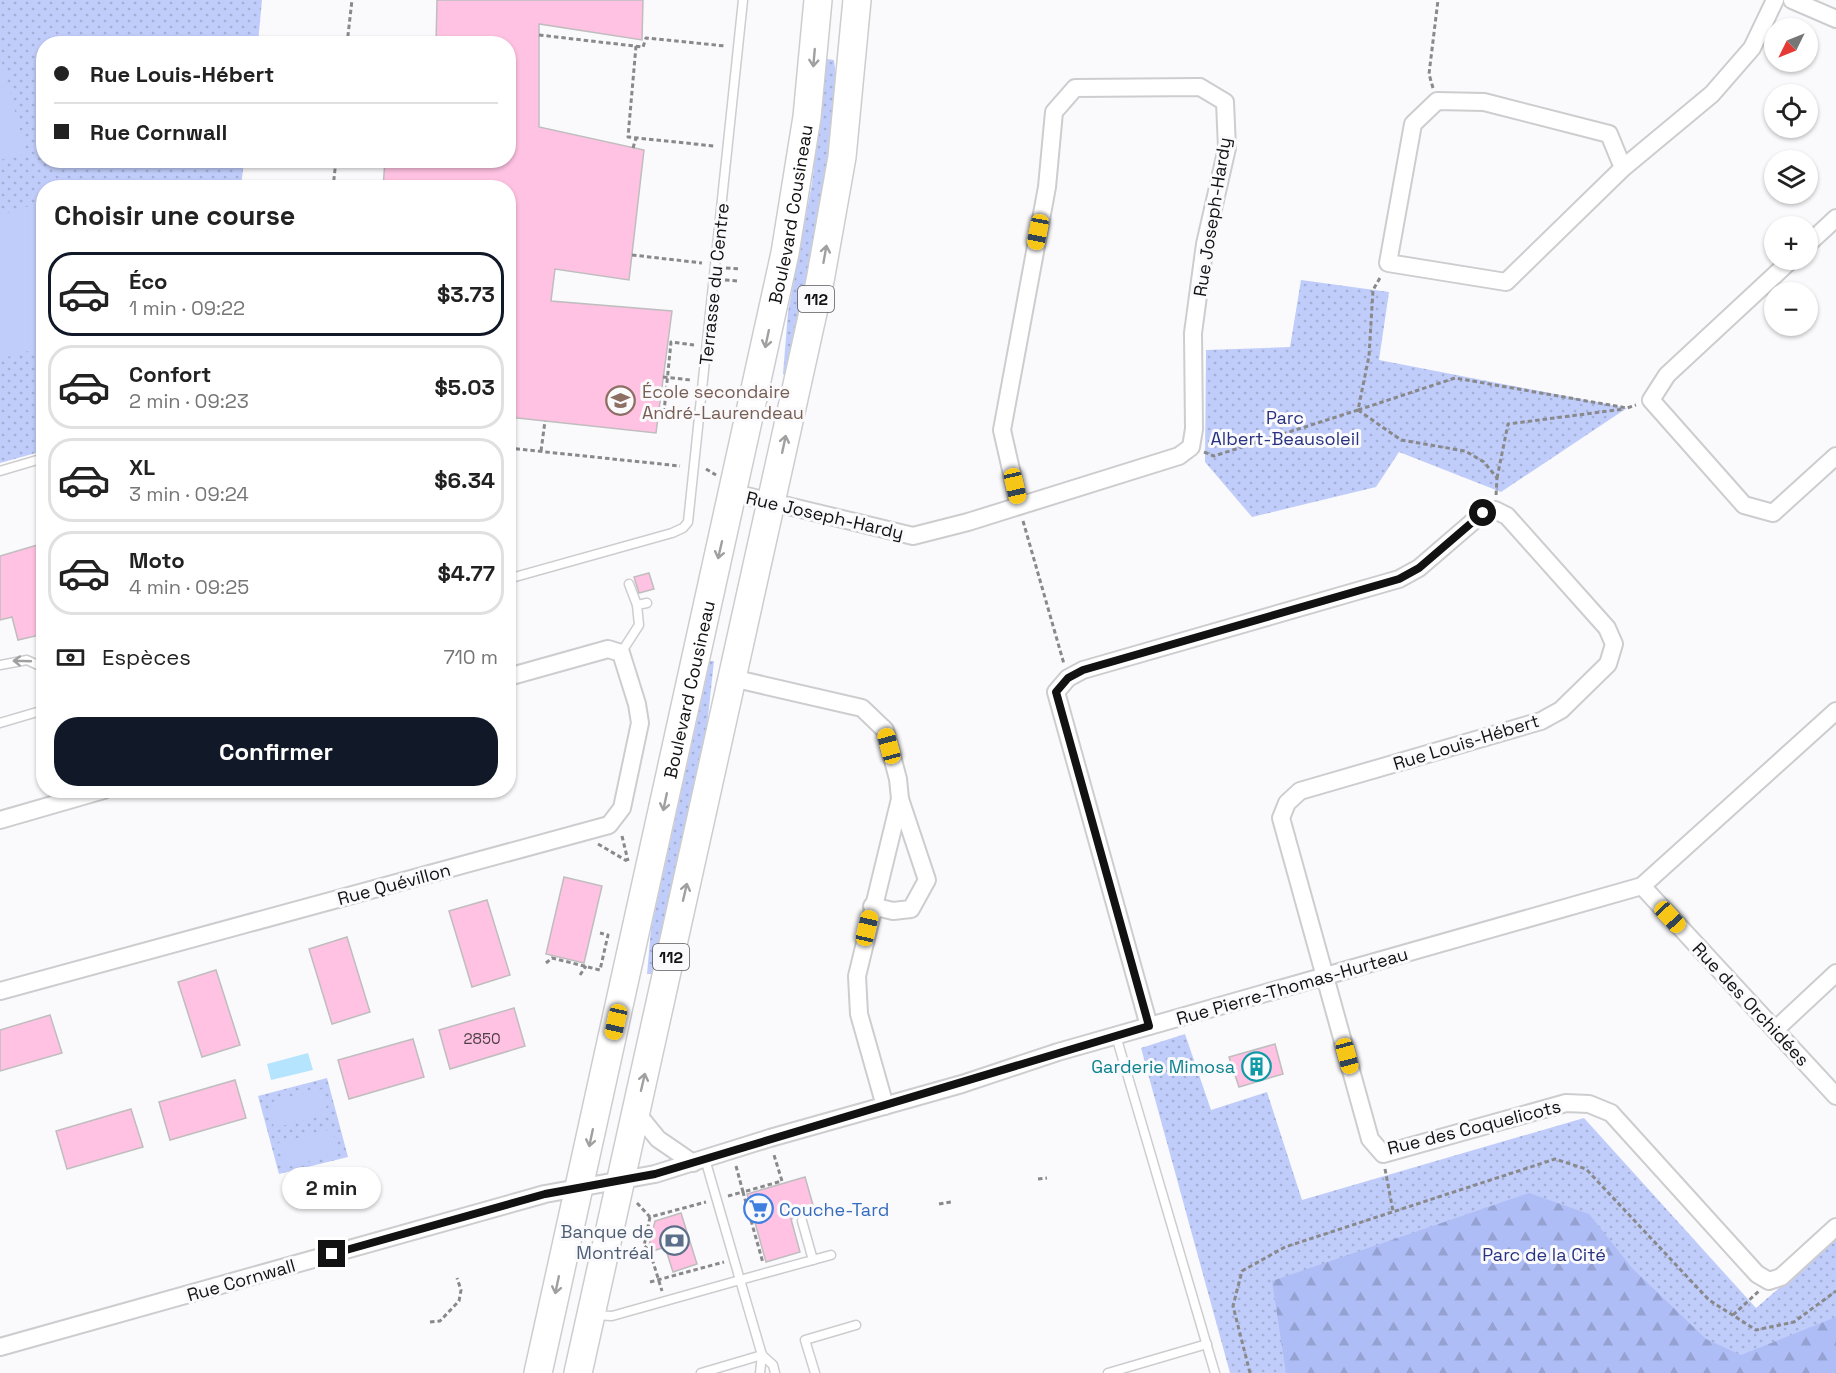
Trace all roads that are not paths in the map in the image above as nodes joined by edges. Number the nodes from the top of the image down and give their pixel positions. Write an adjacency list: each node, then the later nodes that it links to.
1 (743, 0): 17 (lane, Terrasse du Centre)
2 (818, 0): 14 (main road, Boulevard Cousineau / 112, one-way to 14)
3 (857, 0): 15 (main road, 112, one-way to 3)
4 (1775, 0): 7 (street)
5 (1792, 0): 6 (street)
6 (1836, 19)
7 (1623, 168): 7 (street)
8 (1836, 218): 9 (street)
9 (1818, 235)
10 (1780, 270): 11 (street)
11 (1836, 456)
12 (36, 460): 13 (lane)
13 (0, 471)
14 (734, 493): 15 (street, Rue Joseph-Hardy); 44 (main road, Boulevard Cousineau / 112, one-way to 44)
15 (771, 502): 16 (street, Rue Joseph-Hardy); 25 (main road, 112)
16 (1019, 505): 16 (street, Rue Joseph-Hardy)
17 (516, 577)
18 (629, 584): 20 (lane)
19 (647, 603): 20 (lane)
20 (637, 605): 21 (lane)
21 (620, 652): 24 (street); 36 (street, Rue Quévillon)
22 (0, 664): 23 (lane, one-way to 22)
23 (36, 664)
24 (516, 675)
25 (732, 678): 30 (street); 42 (main road, 112, one-way to 25)
26 (1836, 711): 32 (street, Rue Pierre-Thomas-Hurteau)
27 (36, 712): 28 (lane)
28 (0, 723)
29 (76, 798): 31 (street)
30 (900, 799): 33 (street); 33 (street)
31 (0, 820)
32 (1642, 886): 35 (street, Rue Pierre-Thomas-Hurteau); 38 (street, Rue des Orchidées)
33 (872, 906): 41 (street)
34 (1836, 973): 38 (street)
35 (1326, 977): 37 (street, Rue Pierre-Thomas-Hurteau); 37 (street, Rue Louis-Hébert); 47 (street, Rue des Coquelicots)
36 (0, 991)
37 (1149, 1026): 39 (street, Rue Pierre-Thomas-Hurteau)
38 (1775, 1030): 40 (street, Rue des Orchidées)
39 (1116, 1036): 41 (street, Rue Pierre-Thomas-Hurteau); 53 (lane)
40 (1836, 1096)
41 (885, 1106): 43 (street, Rue Pierre-Thomas-Hurteau)
42 (636, 1112): 43 (street); 45 (main road, 112)
43 (699, 1161): 45 (street, Rue Pierre-Thomas-Hurteau); 50 (lane)
44 (580, 1187): 45 (street, Rue Cornwall); 54 (street, Rue Cornwall); 56 (main road, Boulevard Cousineau / 112, one-way to 56)
45 (628, 1191): 51 (main road, 112)
46 (802, 1221): 49 (lane)
47 (1836, 1227)
48 (831, 1255): 49 (lane)
49 (813, 1260): 50 (lane)
50 (740, 1280): 51 (lane); 55 (lane)
51 (591, 1315): 57 (main road, 112)
52 (856, 1325): 61 (lane)
53 (1207, 1344): 62 (lane); 63 (lane)
54 (0, 1347)
55 (762, 1355): 58 (lane); 59 (lane); 60 (lane)
56 (538, 1373)
57 (578, 1373)
58 (701, 1373)
59 (760, 1373)
60 (775, 1373)
61 (815, 1373)
62 (1108, 1373)
63 (1215, 1373)

